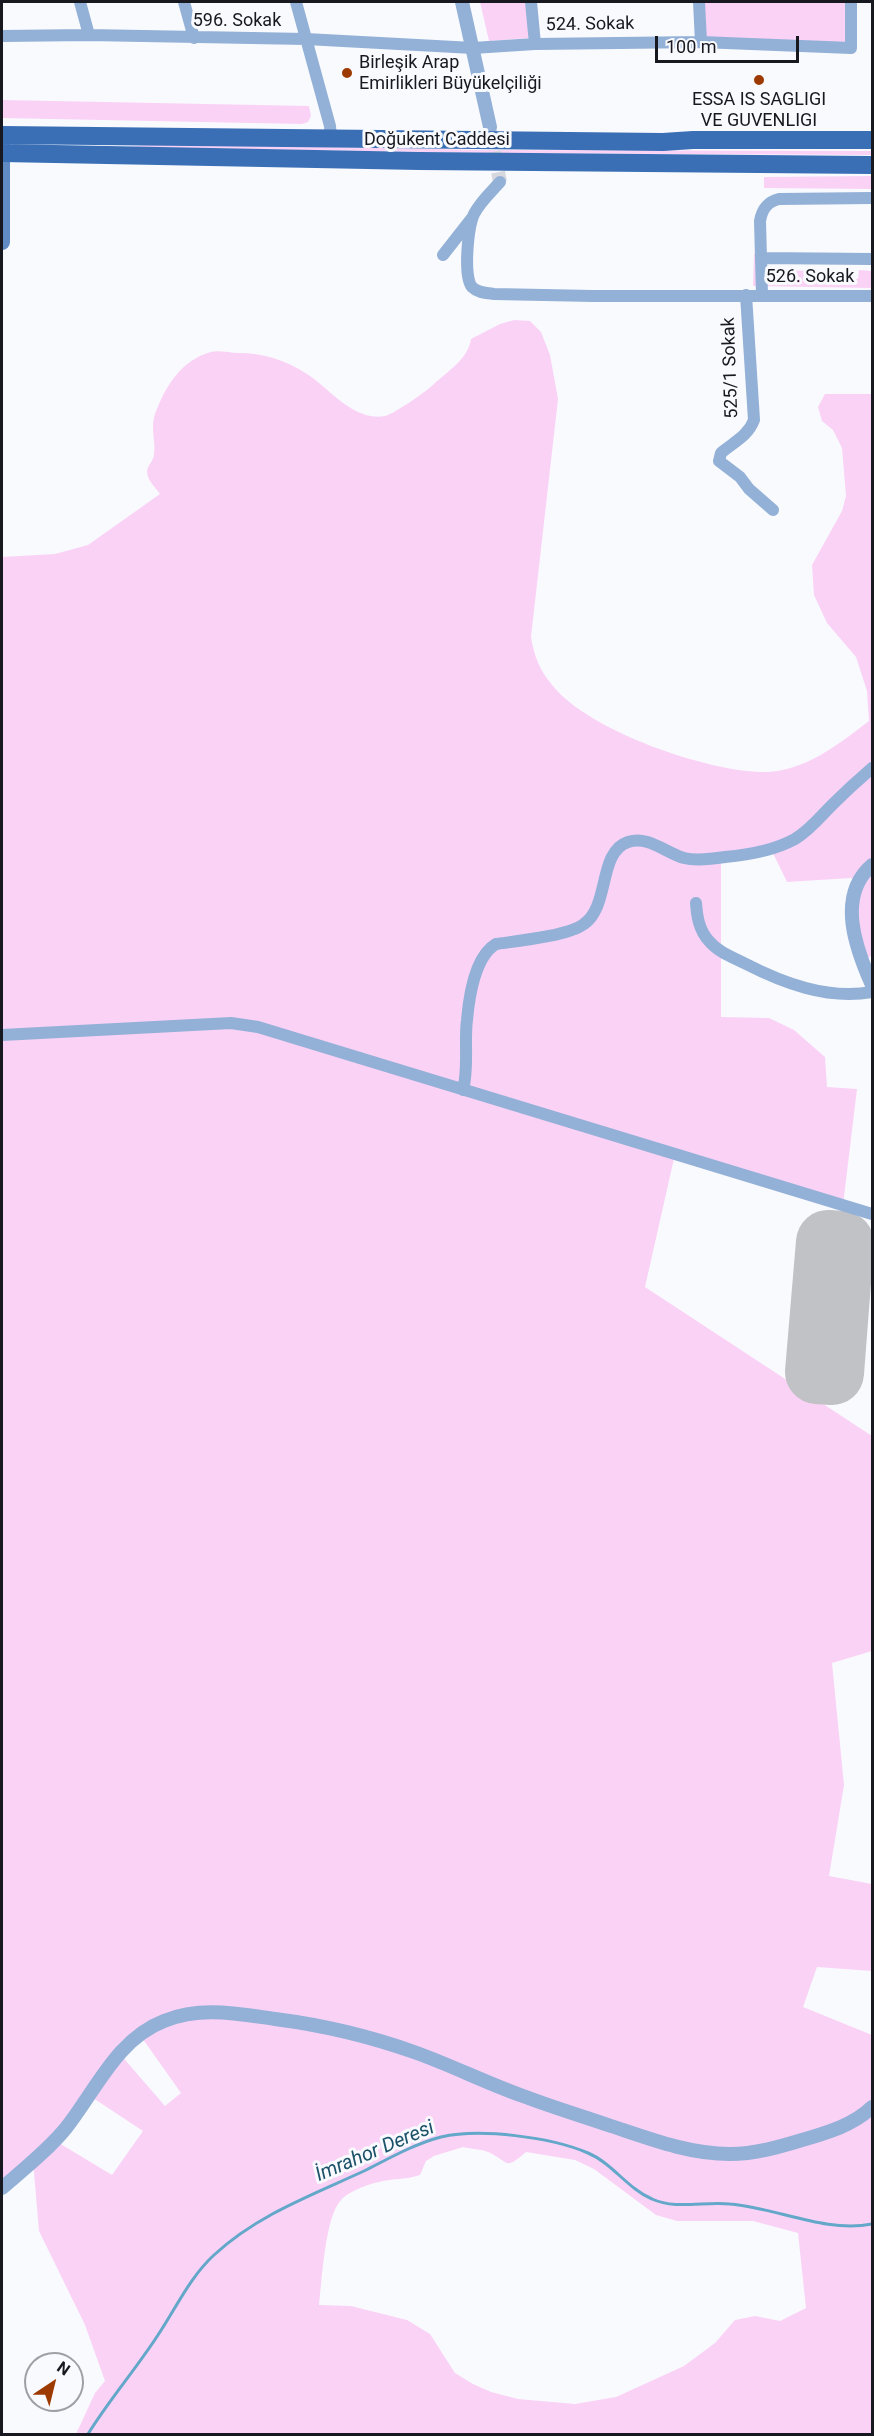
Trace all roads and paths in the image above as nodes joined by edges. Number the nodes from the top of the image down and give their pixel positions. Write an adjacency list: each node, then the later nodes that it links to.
1 (80, 2): 8 (street)
2 (184, 2): 10 (street)
3 (296, 2): 11 (street)
4 (462, 2): 14 (street)
5 (531, 2): 13 (street)
6 (699, 2): 12 (street)
7 (851, 2): 12 (street, 524. Sokak)
8 (89, 35): 9 (street, 596. Sokak); 10 (street, 596. Sokak)
9 (2, 36)
10 (194, 39): 11 (street, 596. Sokak)
11 (306, 39): 14 (street, 596. Sokak); 16 (street)
12 (701, 42): 13 (street, 524. Sokak)
13 (535, 44): 14 (street, 524. Sokak)
14 (473, 48): 15 (street)
15 (490, 127)
16 (331, 140): 17 (main road, Doğukent Caddesi); 18 (main road, Doğukent Caddesi)
17 (873, 140)
18 (2, 144): 19 (main road, Doğukent Caddesi); 23 (main road)
19 (873, 165)
20 (500, 182): 22 (street)
21 (873, 198): 25 (street)
22 (473, 217): 24 (street); 27 (street, 526. Sokak)
23 (2, 242)
24 (442, 255)
25 (761, 258): 26 (street); 28 (street)
26 (873, 259)
27 (746, 295): 28 (street, 526. Sokak); 30 (street, 525/1 Sokak)
28 (762, 295): 29 (street, 526. Sokak)
29 (873, 296)
30 (772, 510)
31 (873, 768): 37 (street)
32 (873, 865): 34 (street)
33 (696, 903): 35 (street)
34 (873, 985)
35 (873, 992)
36 (2, 1035): 37 (street)
37 (463, 1090): 38 (street)
38 (873, 1214)
39 (873, 2107): 40 (street)
40 (2, 2188)

